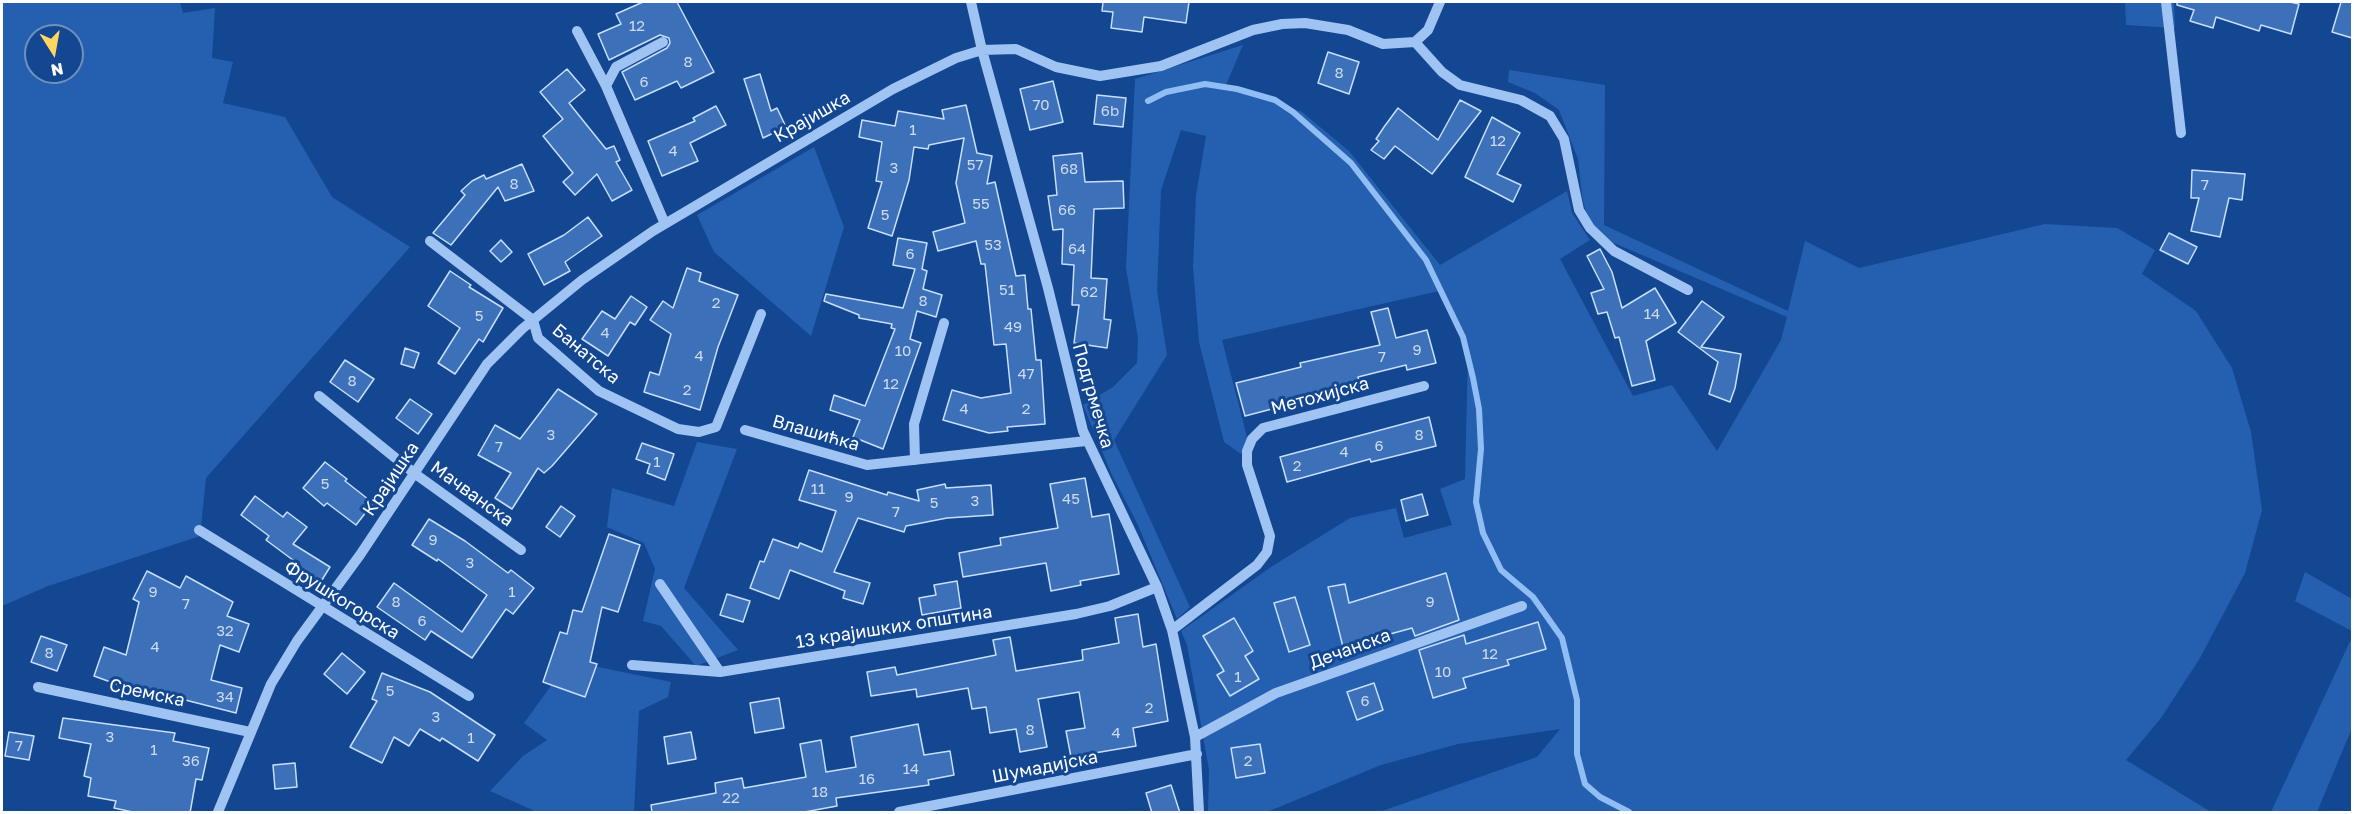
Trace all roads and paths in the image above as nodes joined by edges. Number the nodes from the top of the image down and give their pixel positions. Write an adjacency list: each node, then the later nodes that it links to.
1 (971, 2): 7 (street, Подгрмечка)
2 (1440, 2): 6 (street)
3 (2166, 2): 9 (street)
4 (577, 31): 8 (street)
5 (663, 42): 8 (street)
6 (1415, 42): 7 (street, Крајишка); 12 (street)
7 (982, 50): 10 (street, Крајишка); 19 (street, Подгрмечка)
8 (606, 86): 10 (street)
9 (2181, 133)
10 (665, 224): 14 (street, Крајишка)
11 (430, 241): 14 (street, Банатска)
12 (1688, 290)
13 (761, 314): 14 (street, Банатска)
14 (533, 320): 21 (street, Крајишка)
15 (944, 323): 20 (street)
16 (1424, 386): 28 (street, Метохијска)
17 (320, 396): 21 (street, Мачванска)
18 (745, 430): 20 (street, Влашићка)
19 (1086, 441): 20 (street, Влашићка); 25 (street, Подгрмечка)
20 (915, 460)
21 (414, 473): 23 (street, Мачванска); 27 (street, Крајишка)
22 (199, 530): 27 (street, Фрушкогорска)
23 (521, 550)
24 (660, 584): 30 (street)
25 (1157, 587): 28 (street, Подгрмечка); 30 (street, 13 крајишких општина)
26 (1522, 606): 34 (street, Дечанска)
27 (321, 608): 32 (street, Фрушкогорска); 33 (street, Крајишка)
28 (1172, 630): 34 (street, Подгрмечка)
29 (632, 665): 30 (street, 13 крајишких општина)
30 (720, 672)
31 (38, 687): 33 (street, Сремска)
32 (469, 696)
33 (250, 732): 36 (street, Крајишка)
34 (1195, 737): 35 (street, Подгрмечка)
35 (1197, 754): 37 (street, Шумадијска); 38 (street, Подгрмечка)
36 (218, 813)
37 (899, 813)
38 (1199, 813)

